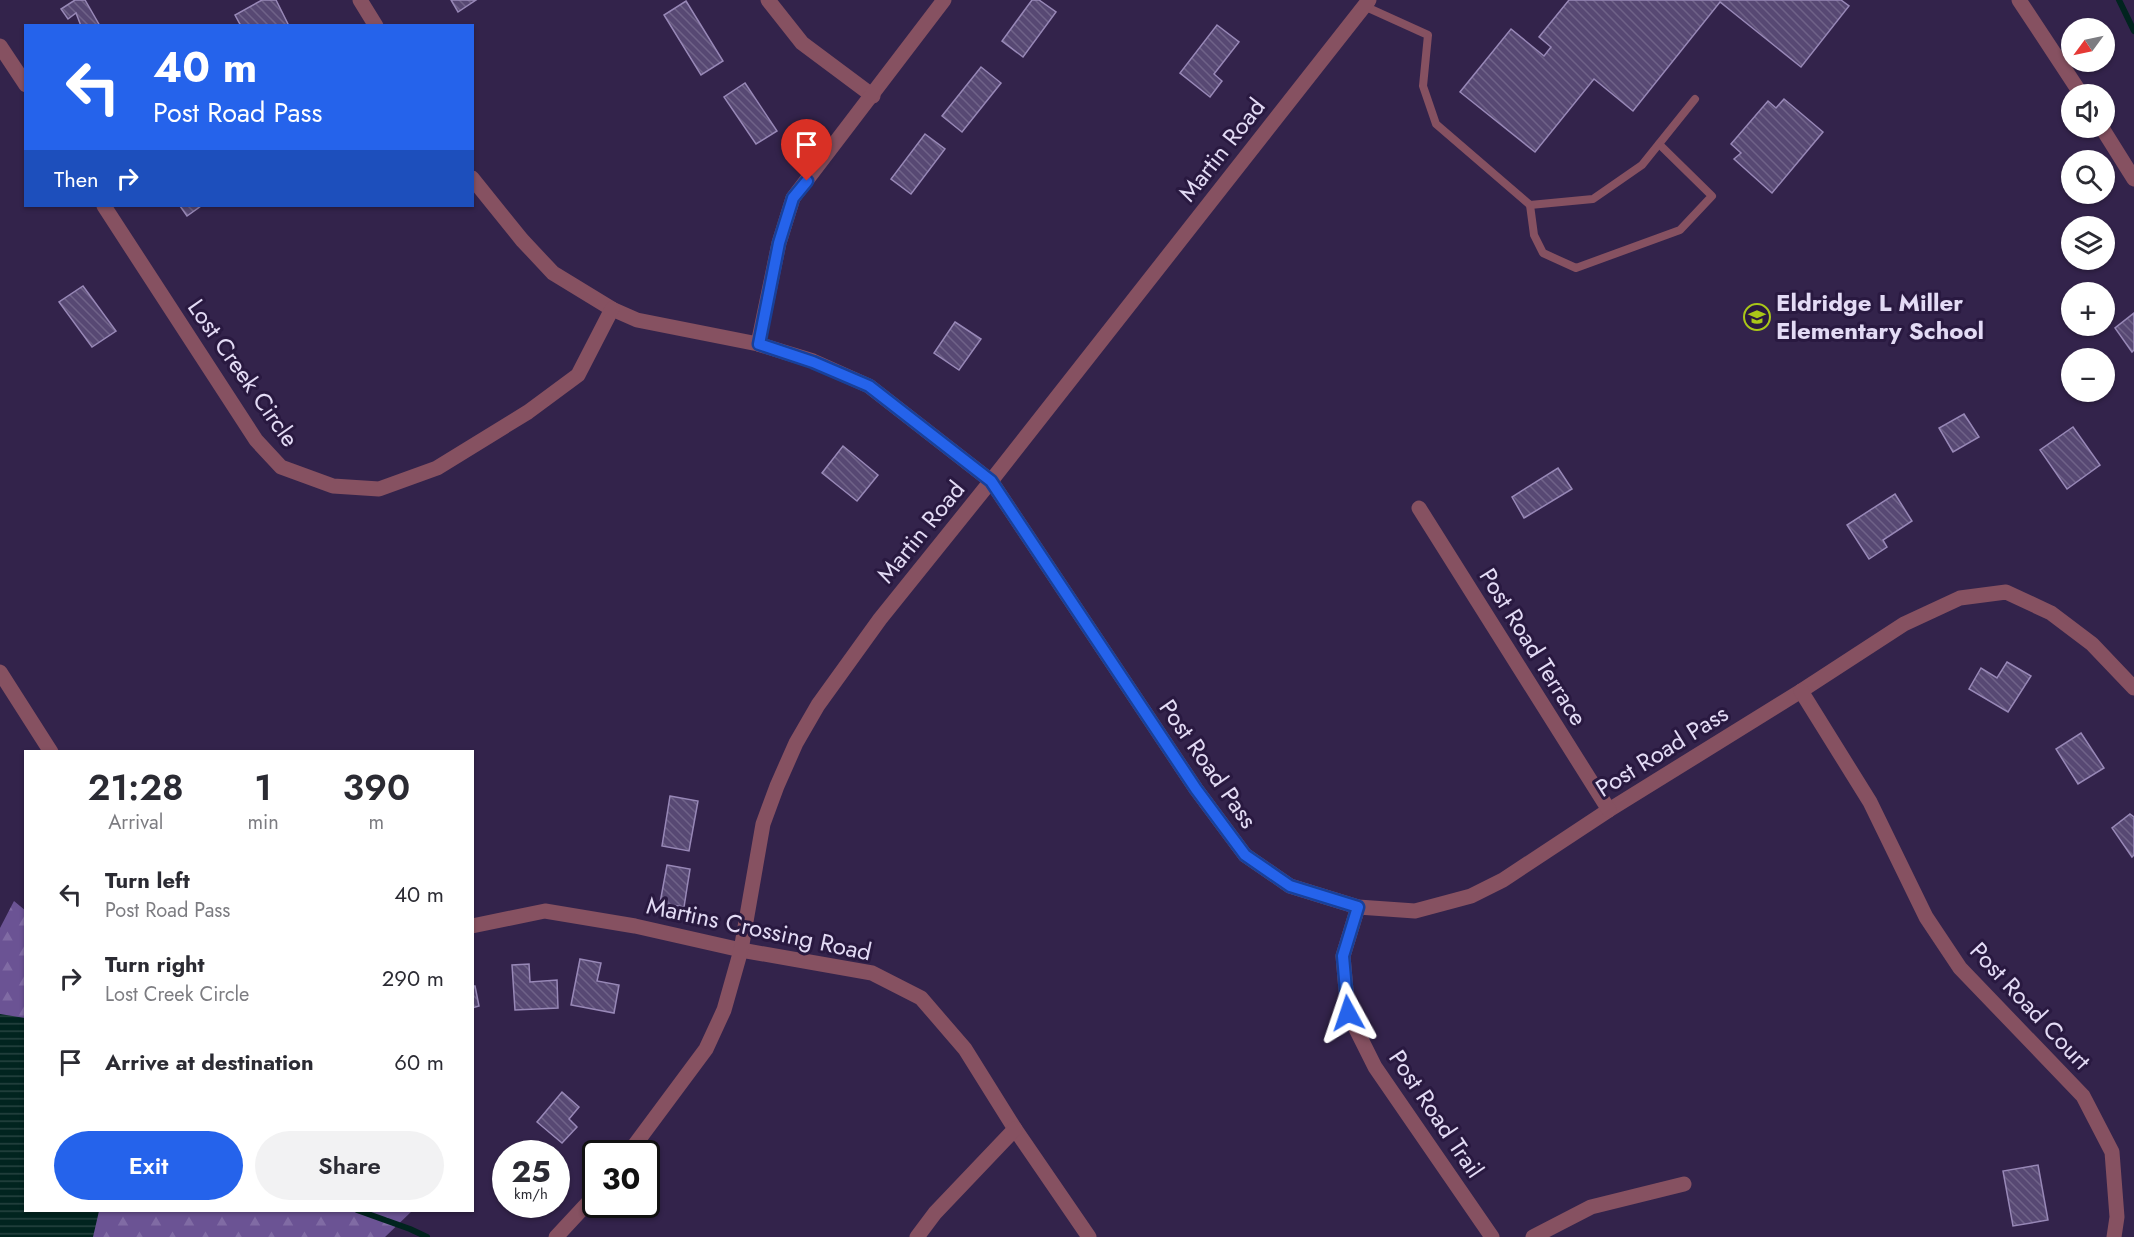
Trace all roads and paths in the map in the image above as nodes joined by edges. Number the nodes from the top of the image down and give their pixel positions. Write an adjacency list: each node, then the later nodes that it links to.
1 (360, 0): 6 (street)
2 (768, 0): 10 (street)
3 (944, 0): 10 (street)
4 (2019, 0): 9 (street)
5 (1367, 3): 16 (lane); 20 (street, Martin Road)
6 (375, 24)
7 (0, 46): 8 (street)
8 (24, 82)
9 (2074, 84)
10 (873, 96): 19 (street)
11 (1695, 99): 13 (lane)
12 (2108, 138): 14 (street)
13 (1659, 144): 16 (lane); 16 (lane)
14 (2134, 179)
15 (474, 180): 18 (street, Post Road Pass)
16 (1530, 205)
17 (105, 207): 18 (street, Lost Creek Circle)
18 (612, 309): 19 (street, Post Road Pass)
19 (759, 344): 20 (street, Post Road Pass)
20 (991, 481): 27 (street, Post Road Pass); 29 (street, Martin Road)
21 (1419, 508): 26 (street, Post Road Terrace)
22 (0, 672): 25 (street)
23 (2134, 688): 24 (street, Post Road Pass)
24 (1802, 691): 26 (street, Post Road Pass); 39 (street, Post Road Court)
25 (50, 750)
26 (1609, 810): 27 (street, Post Road Pass)
27 (1358, 907): 37 (street, Post Road Trail)
28 (474, 926): 29 (street, Martins Crossing Road)
29 (741, 950): 30 (street, Martins Crossing Road); 31 (street, Martin Road)
30 (1015, 1129): 35 (street); 36 (street, Martins Crossing Road)
31 (638, 1140)
32 (1684, 1184): 38 (street)
33 (582, 1209): 34 (street)
34 (556, 1237)
35 (918, 1237)
36 (1089, 1237)
37 (1492, 1237)
38 (1533, 1237)
39 (2114, 1237)

